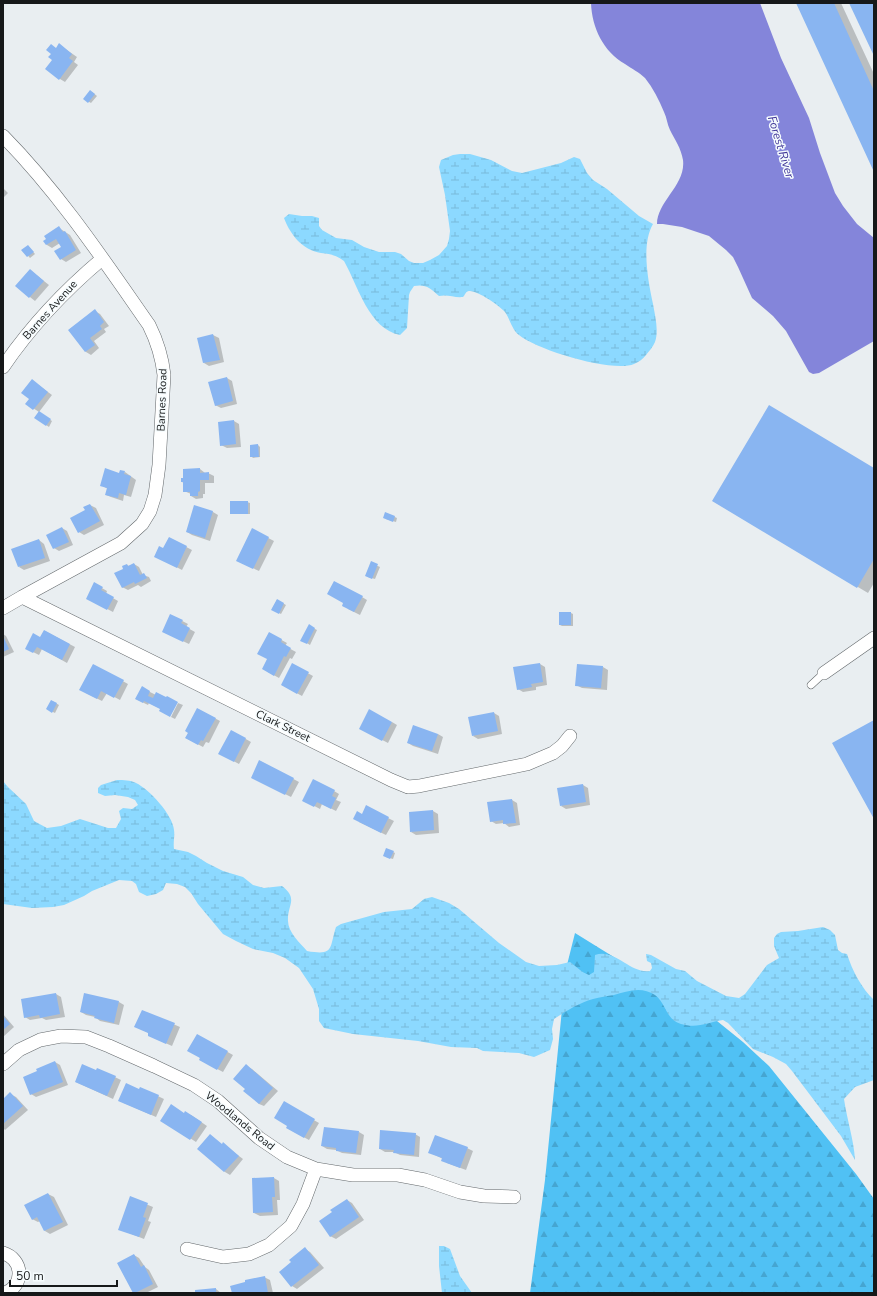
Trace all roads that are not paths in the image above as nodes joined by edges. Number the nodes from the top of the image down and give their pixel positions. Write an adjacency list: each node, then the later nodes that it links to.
1 (3, 136): 2 (street, Barnes Road)
2 (102, 259): 3 (street, Barnes Avenue); 4 (street, Barnes Road)
3 (3, 367)
4 (22, 597): 5 (street); 9 (street, Clark Street)
5 (3, 608)
6 (874, 638): 7 (street)
7 (824, 673): 8 (lane)
8 (811, 685)
9 (570, 736)
10 (3, 1064): 11 (street, Woodlands Road)
11 (316, 1169): 12 (street, Woodlands Road); 13 (street)
12 (514, 1197)
13 (187, 1249)
14 (3, 1253): 15 (street)
15 (5, 1293)

